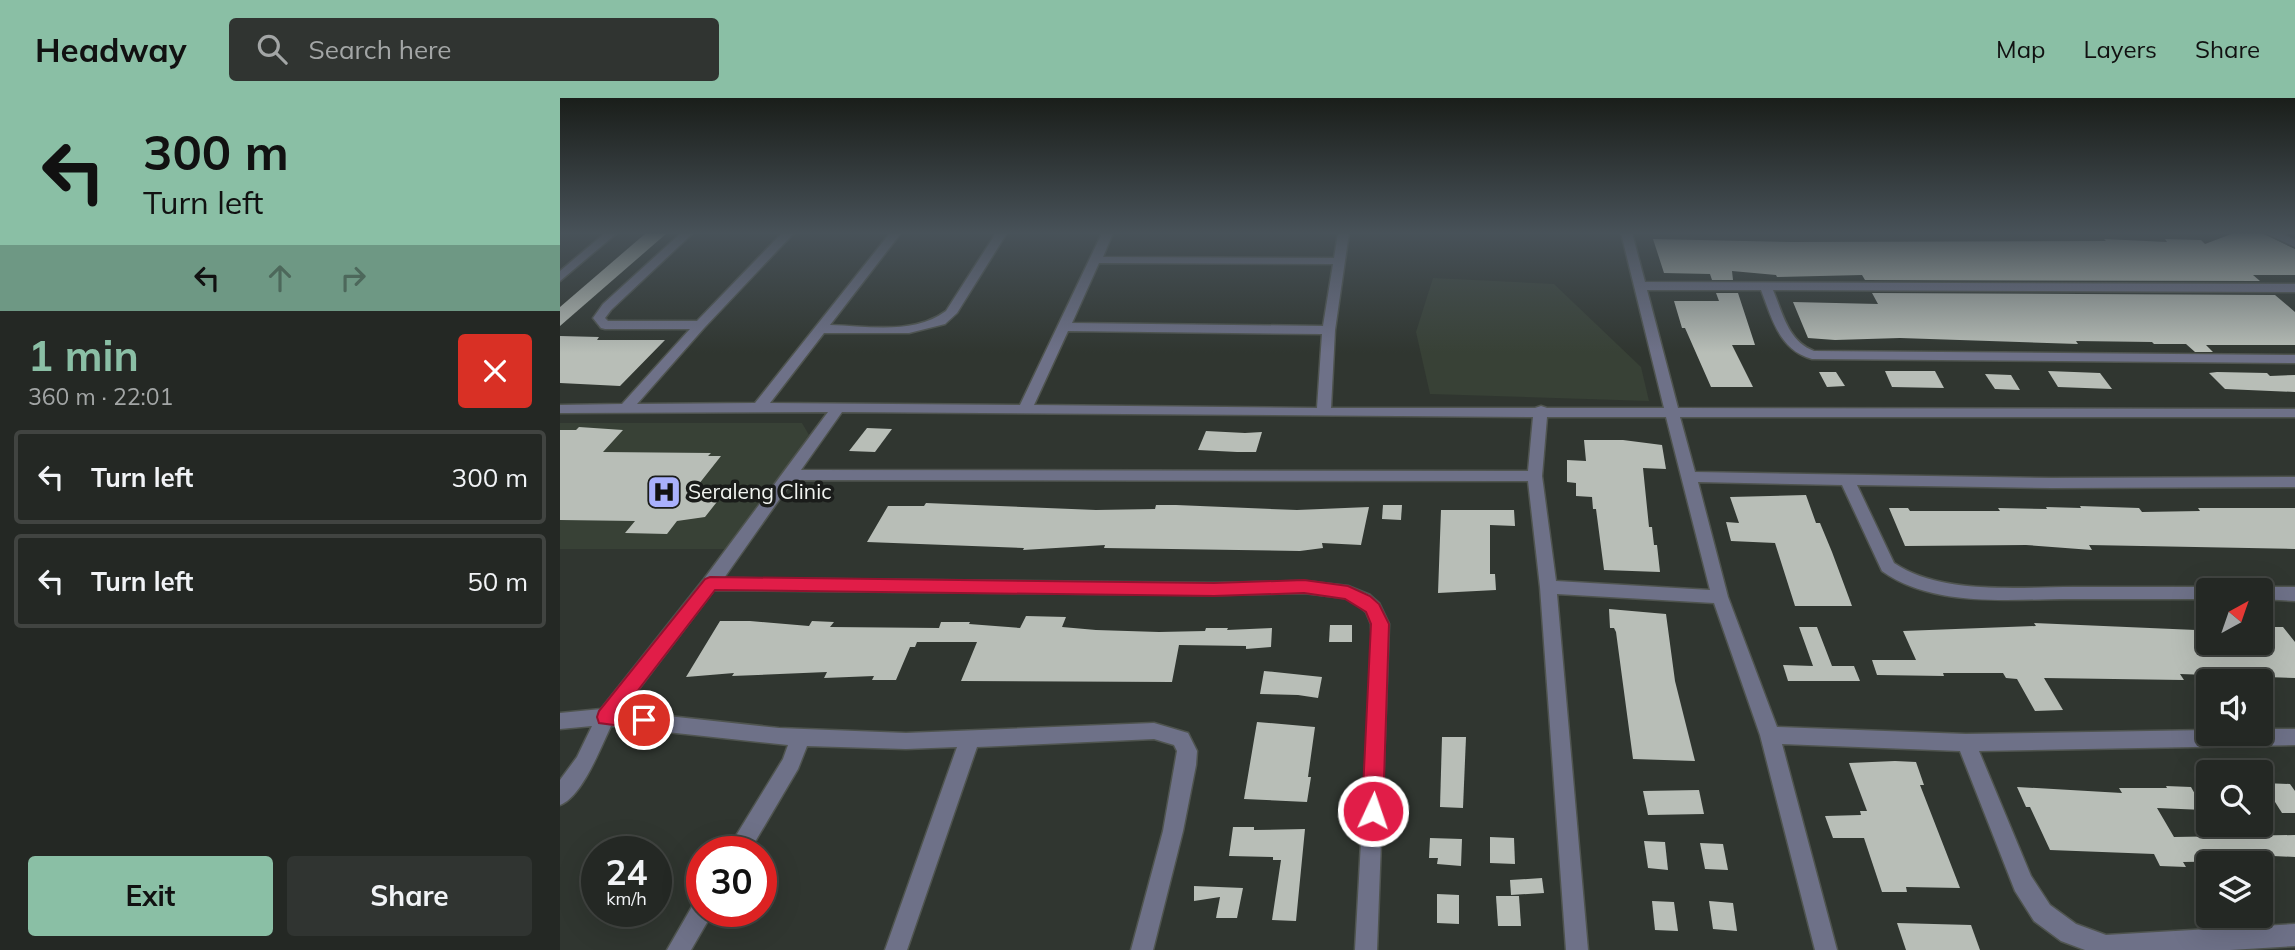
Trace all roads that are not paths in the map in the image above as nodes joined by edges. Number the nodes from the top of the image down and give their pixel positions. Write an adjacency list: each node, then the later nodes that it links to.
1 (644, 273): 11 (street)
2 (751, 273): 11 (street)
3 (865, 273): 13 (street)
4 (977, 273): 13 (street)
5 (1090, 273): 12 (street)
6 (1338, 273): 14 (street)
7 (1637, 273): 8 (street)
8 (1641, 286): 9 (street); 23 (street)
9 (1766, 286): 10 (street); 15 (street)
10 (2295, 288)
11 (700, 325): 18 (street)
12 (1062, 327): 14 (street); 20 (street)
13 (822, 329): 16 (street)
14 (1329, 330): 22 (street)
15 (2295, 359)
16 (759, 407): 18 (street); 19 (street)
17 (560, 409): 18 (street)
18 (625, 409)
19 (837, 409): 20 (street); 25 (street)
20 (1025, 409): 22 (street)
21 (1541, 410): 22 (street); 23 (street); 26 (street)
22 (1324, 412)
23 (1672, 412): 24 (street); 27 (street)
24 (2295, 414)
25 (789, 475): 26 (street); 30 (street)
26 (1535, 476): 31 (street)
27 (1690, 477): 28 (street); 35 (street)
28 (1846, 478): 29 (street); 32 (street)
29 (2295, 482)
30 (710, 584): 36 (street); 50 (street)
31 (1548, 587): 35 (street); 51 (street)
32 (2196, 593)
33 (2273, 593): 34 (street)
34 (2295, 594)
35 (1720, 597): 39 (street)
36 (606, 717): 37 (street); 38 (street); 43 (street)
37 (560, 721)
38 (801, 736): 41 (street); 44 (street)
39 (1770, 736): 42 (street); 52 (street)
40 (2295, 737): 42 (street)
41 (970, 738): 48 (street); 49 (street)
42 (1966, 743): 46 (street)
43 (560, 796)
44 (747, 836)
45 (692, 927): 47 (street)
46 (2295, 935)
47 (678, 950)
48 (896, 950)
49 (1142, 950)
50 (1366, 950)
51 (1577, 950)
52 (1826, 950)

